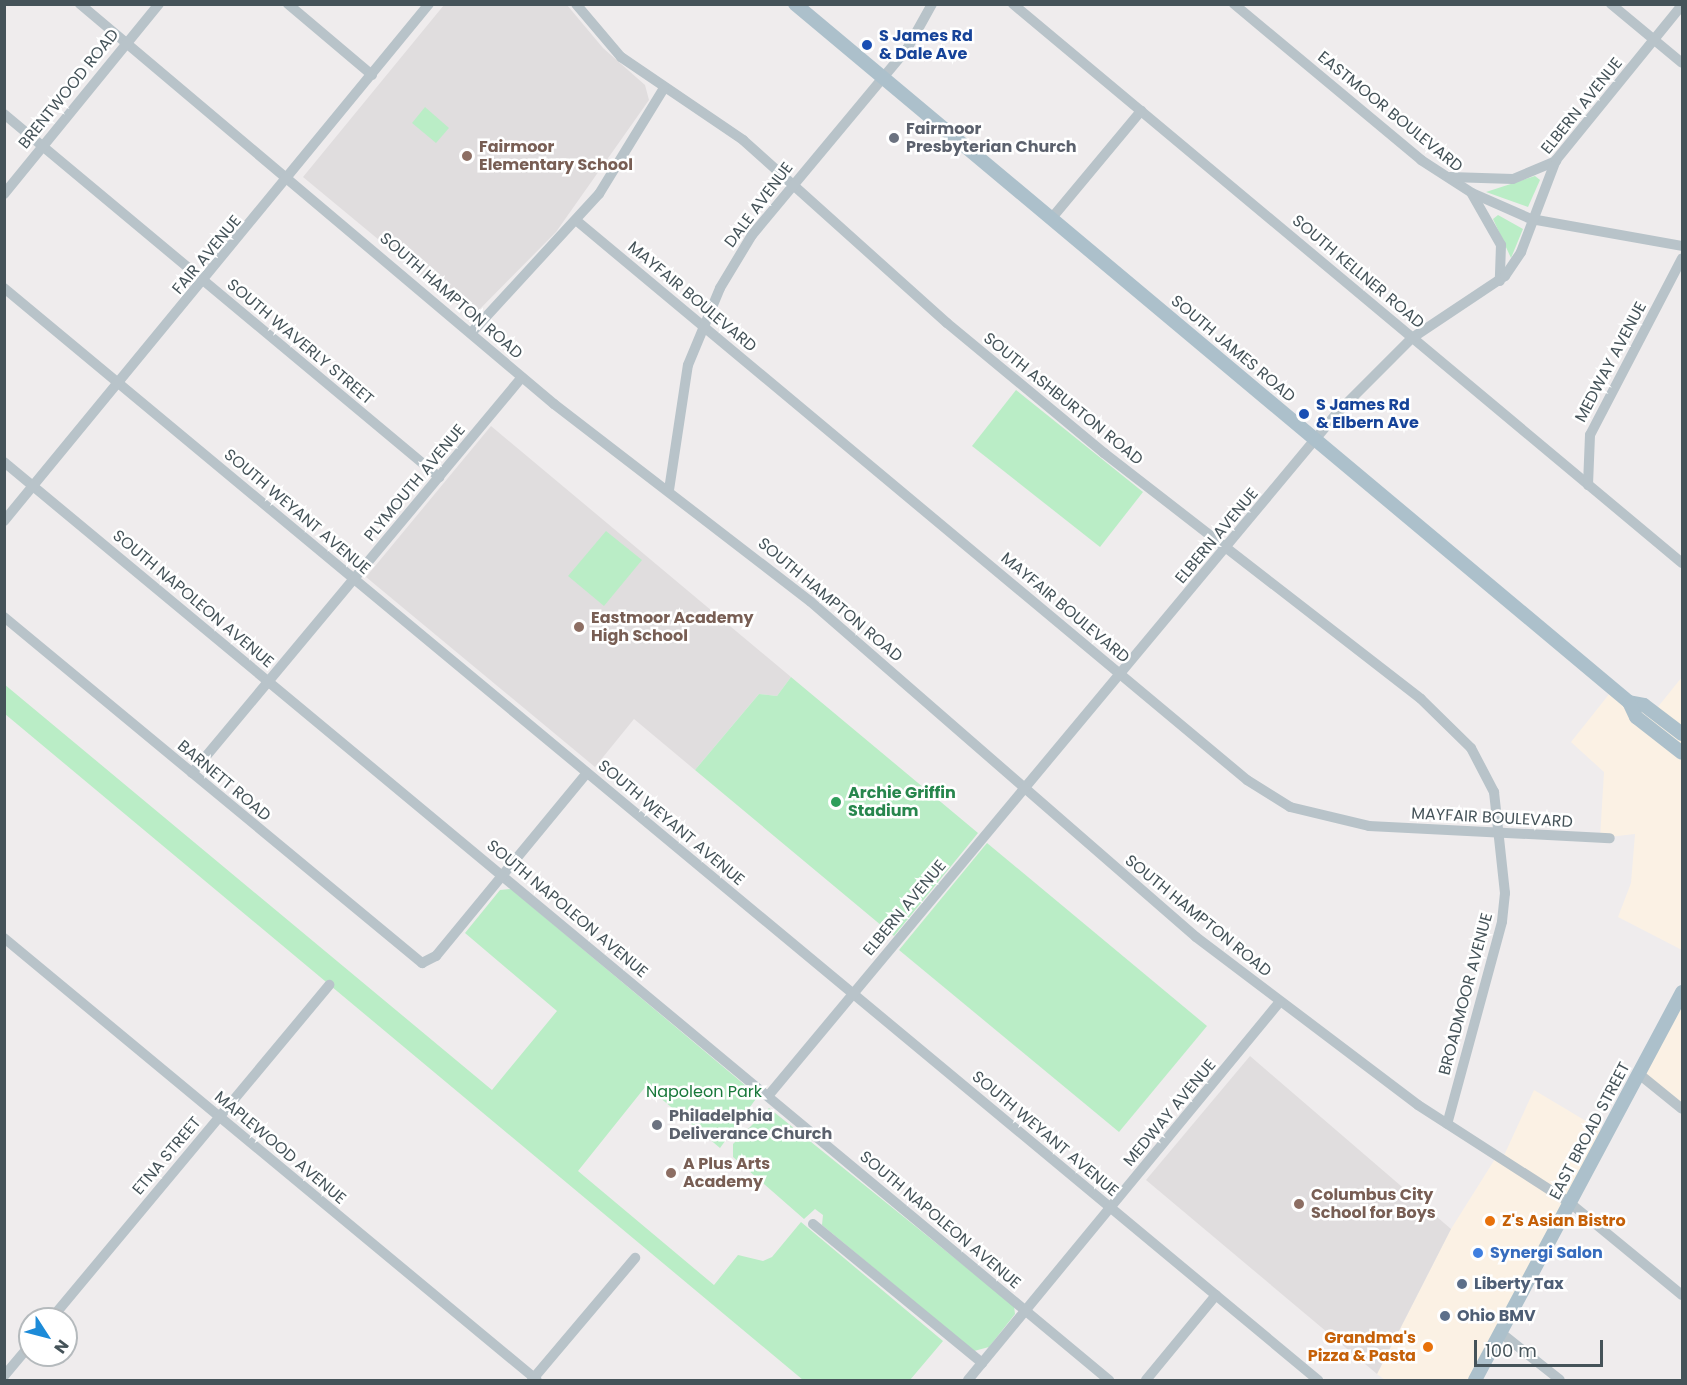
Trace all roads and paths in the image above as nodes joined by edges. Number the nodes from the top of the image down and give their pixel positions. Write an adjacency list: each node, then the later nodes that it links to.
1 (80, 4): 13 (street, SOUTH HAMPTON ROAD)
2 (159, 4): 13 (street, BRENTWOOD ROAD)
3 (288, 4): 15 (street)
4 (429, 4): 15 (street, FAIR AVENUE)
5 (576, 4): 17 (street, SOUTH ASHBURTON ROAD)
6 (795, 4): 16 (main road, SOUTH JAMES ROAD)
7 (932, 4): 16 (street, DALE AVENUE)
8 (1013, 4): 18 (street, SOUTH KELLNER ROAD)
9 (1234, 4): 22 (street, EASTMOOR BOULEVARD)
10 (1611, 4): 12 (street)
11 (1683, 5): 12 (street, ELBERN AVENUE)
12 (1654, 40): 14 (street); 21 (street, ELBERN AVENUE)
13 (126, 43): 20 (street, BRENTWOOD ROAD); 23 (street, SOUTH HAMPTON ROAD)
14 (1683, 63)
15 (372, 75): 23 (street, FAIR AVENUE)
16 (882, 77): 24 (street, DALE AVENUE); 27 (main road, SOUTH JAMES ROAD)
17 (664, 88): 24 (street, SOUTH ASHBURTON ROAD); 29 (street)
18 (1141, 111): 27 (street); 37 (street, SOUTH KELLNER ROAD)
19 (4, 114): 20 (street, SOUTH WAVERLY STREET)
20 (41, 145): 26 (street, BRENTWOOD ROAD); 33 (street, SOUTH WAVERLY STREET)
21 (1556, 160): 22 (street); 28 (street, ELBERN AVENUE)
22 (1444, 176): 25 (street, EASTMOOR BOULEVARD)
23 (290, 180): 33 (street, FAIR AVENUE); 36 (street, SOUTH HAMPTON ROAD)
24 (792, 185): 35 (street, DALE AVENUE); 47 (street, SOUTH ASHBURTON ROAD)
25 (1472, 193): 28 (street, EASTMOOR BOULEVARD); 32 (street)
26 (4, 194)
27 (1051, 219): 40 (main road, SOUTH JAMES ROAD)
28 (1531, 219): 30 (street, EASTMOOR BOULEVARD); 32 (street, ELBERN AVENUE)
29 (577, 221): 35 (street, MAYFAIR BOULEVARD); 36 (street)
30 (1683, 246)
31 (1683, 258): 43 (street, MEDWAY AVENUE)
32 (1500, 281): 37 (street, ELBERN AVENUE)
33 (205, 282): 39 (street, FAIR AVENUE); 42 (street, SOUTH WAVERLY STREET)
34 (4, 288): 39 (street, SOUTH WEYANT AVENUE)
35 (702, 326): 45 (street, DALE AVENUE); 51 (street, MAYFAIR BOULEVARD)
36 (472, 332): 38 (street, SOUTH HAMPTON ROAD)
37 (1412, 338): 40 (street, ELBERN AVENUE); 43 (street, SOUTH KELLNER ROAD)
38 (522, 377): 42 (street, PLYMOUTH AVENUE); 45 (street, SOUTH HAMPTON ROAD)
39 (119, 384): 44 (street, FAIR AVENUE); 49 (street, SOUTH WEYANT AVENUE)
40 (1315, 440): 47 (street, ELBERN AVENUE); 53 (main road, SOUTH JAMES ROAD)
41 (4, 462): 44 (street, SOUTH NAPOLEON AVENUE)
42 (439, 477): 49 (street, PLYMOUTH AVENUE)
43 (1588, 484): 48 (street, SOUTH KELLNER ROAD)
44 (34, 486): 46 (street, FAIR AVENUE); 52 (street, SOUTH NAPOLEON AVENUE)
45 (669, 490): 58 (street, SOUTH HAMPTON ROAD)
46 (4, 521)
47 (1226, 549): 51 (street, ELBERN AVENUE); 59 (street, SOUTH ASHBURTON ROAD)
48 (1683, 563)
49 (354, 579): 52 (street, PLYMOUTH AVENUE); 57 (street, SOUTH WEYANT AVENUE)
50 (4, 617): 56 (street, BARNETT ROAD)
51 (1120, 673): 58 (street, ELBERN AVENUE); 59 (street, MAYFAIR BOULEVARD)
52 (269, 682): 56 (street, PLYMOUTH AVENUE); 61 (street, SOUTH NAPOLEON AVENUE)
53 (1629, 702): 54 (main road, SOUTH JAMES ROAD); 55 (main road)
54 (1683, 734)
55 (1683, 753)
56 (192, 773): 61 (street, BARNETT ROAD)
57 (587, 773): 61 (street); 65 (street, SOUTH WEYANT AVENUE)
58 (1025, 789): 65 (street, ELBERN AVENUE); 66 (street, SOUTH HAMPTON ROAD)
59 (1501, 834): 60 (street, MAYFAIR BOULEVARD); 71 (street, BROADMOOR AVENUE)
60 (1610, 838)
61 (502, 876): 68 (street, SOUTH NAPOLEON AVENUE)
62 (4, 939): 70 (street, MAPLEWOOD AVENUE)
63 (329, 985): 70 (street, ETNA STREET)
64 (1683, 992): 67 (main road, EAST BROAD STREET)
65 (853, 994): 68 (street, ELBERN AVENUE); 73 (street, SOUTH WEYANT AVENUE)
66 (1280, 1002): 71 (street, SOUTH HAMPTON ROAD); 73 (street, MEDWAY AVENUE)
67 (1639, 1074): 69 (street); 72 (main road, EAST BROAD STREET)
68 (768, 1096): 79 (street, SOUTH NAPOLEON AVENUE)
69 (1683, 1109)
70 (220, 1117): 78 (street, ETNA STREET); 84 (street, MAPLEWOOD AVENUE)
71 (1448, 1124): 72 (street, SOUTH HAMPTON ROAD)
72 (1570, 1203): 77 (street, SOUTH HAMPTON ROAD); 80 (main road, EAST BROAD STREET)
73 (1111, 1208): 76 (street, SOUTH WEYANT AVENUE); 79 (street, MEDWAY AVENUE)
74 (813, 1224): 82 (street)
75 (635, 1258): 84 (street)
76 (1216, 1295): 87 (street); 88 (street, SOUTH WEYANT AVENUE)
77 (1683, 1295)
78 (61, 1307)
79 (1025, 1310): 82 (street, MEDWAY AVENUE); 86 (street, SOUTH NAPOLEON AVENUE)
80 (1501, 1333): 89 (main road, EAST BROAD STREET); 90 (street)
81 (18, 1359): 83 (street)
82 (982, 1363): 85 (street, MEDWAY AVENUE)
83 (4, 1376)
84 (534, 1380)
85 (968, 1380)
86 (1109, 1380)
87 (1146, 1380)
88 (1318, 1380)
89 (1475, 1380)
90 (1560, 1380)

